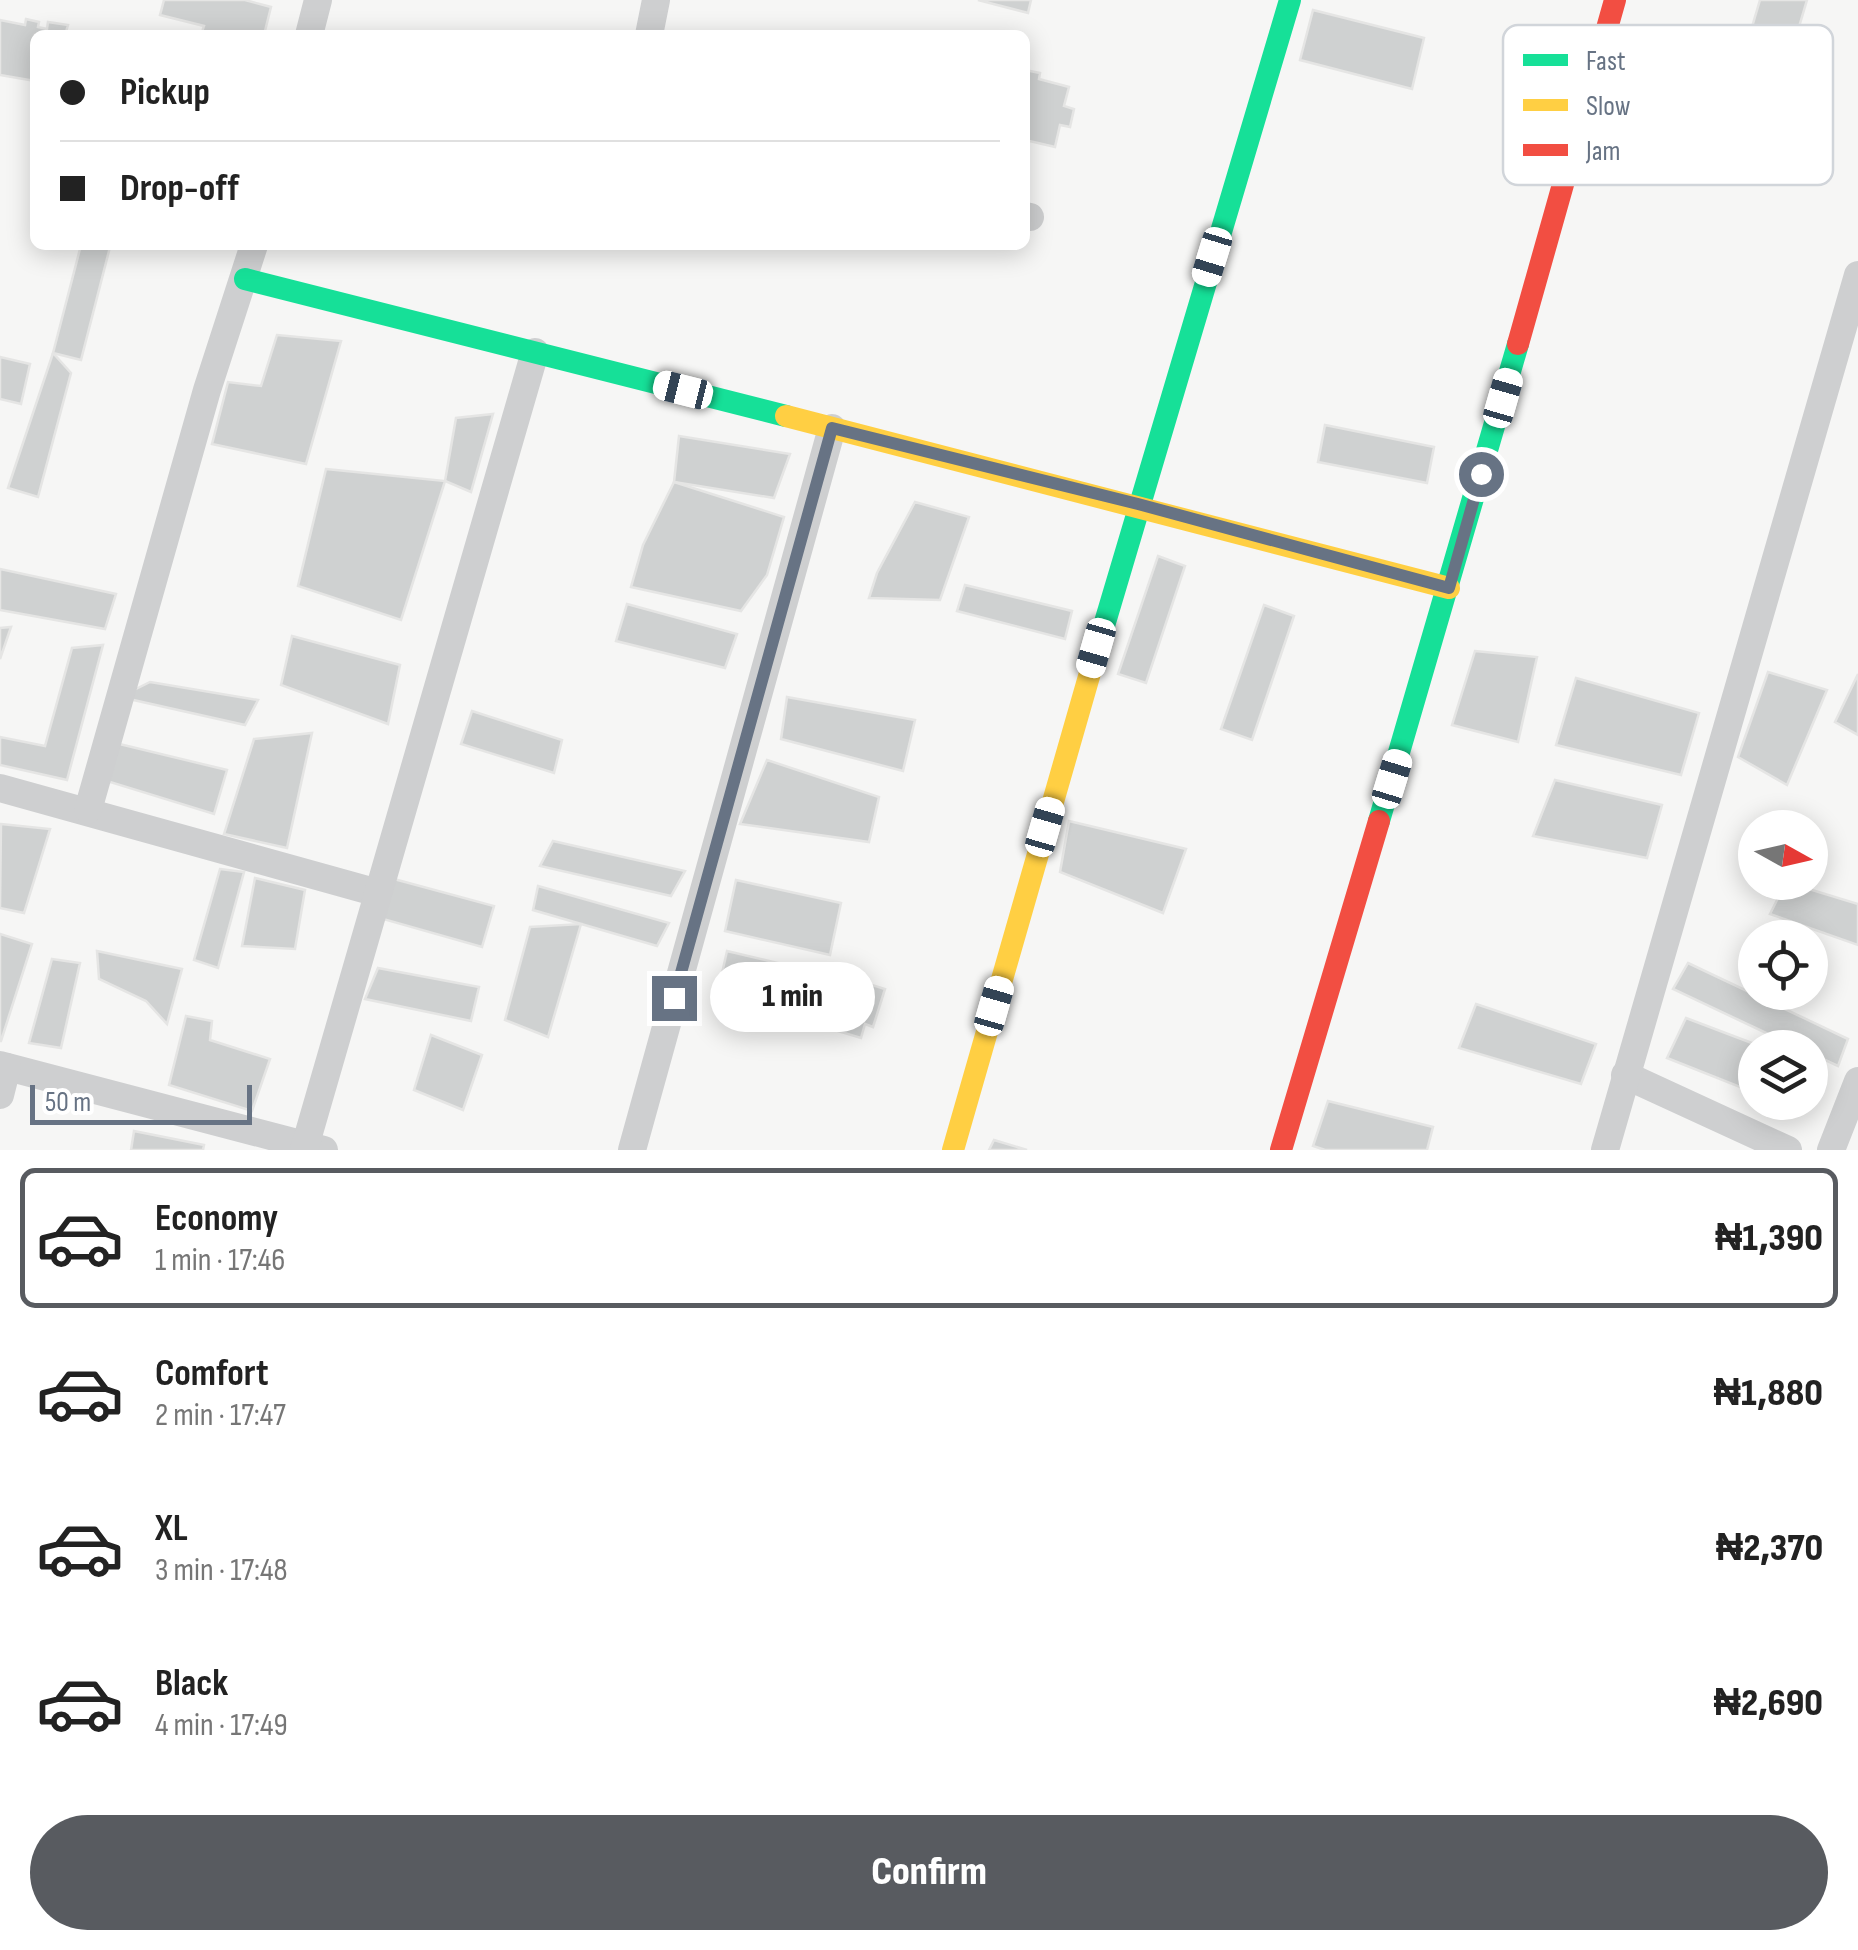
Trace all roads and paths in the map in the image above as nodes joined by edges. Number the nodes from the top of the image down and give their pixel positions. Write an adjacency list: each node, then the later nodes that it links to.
1 (318, 0): 6 (street)
2 (656, 0): 7 (street)
3 (1290, 0): 14 (street)
4 (1615, 0): 5 (street)
5 (1608, 25)
6 (310, 30)
7 (650, 30)
8 (1563, 185): 15 (street)
9 (253, 250): 11 (street)
10 (1858, 275): 20 (street)
11 (245, 280): 12 (street); 17 (street)
12 (535, 352): 13 (street); 18 (street)
13 (832, 428): 14 (street); 24 (street)
14 (1138, 504): 15 (street); 25 (street)
15 (1449, 588): 26 (street)
16 (0, 788): 17 (street)
17 (88, 810): 18 (street)
18 (378, 893): 23 (street)
19 (4, 1066): 22 (street); 23 (street)
20 (1625, 1075): 27 (street); 28 (street)
21 (1858, 1081): 29 (street)
22 (0, 1095)
23 (311, 1148)
24 (632, 1150)
25 (953, 1150)
26 (1280, 1150)
27 (1604, 1150)
28 (1788, 1150)
29 (1831, 1150)

